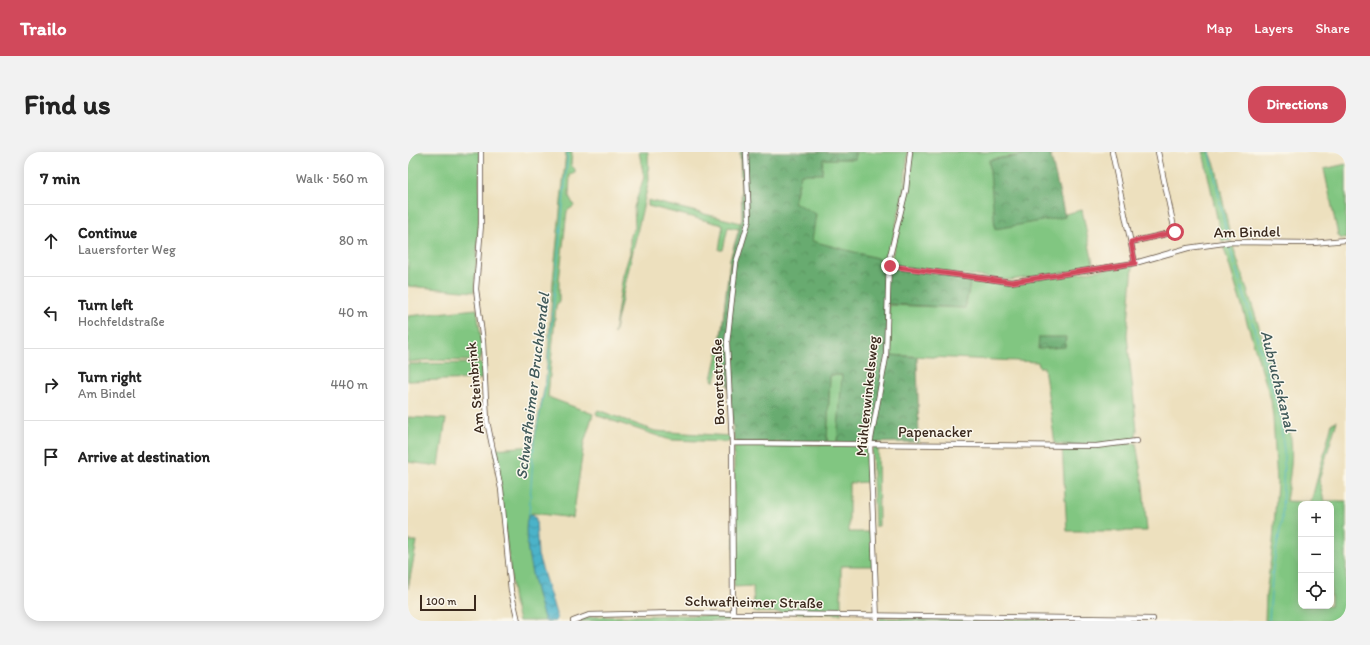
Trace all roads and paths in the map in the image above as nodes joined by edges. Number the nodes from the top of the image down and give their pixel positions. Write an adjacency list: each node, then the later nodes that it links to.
1 (482, 152): 16 (street, Am Steinbrink)
2 (746, 152): 11 (street, Bonertstraße)
3 (910, 152): 9 (street, Mühlenwinkelsweg)
4 (1112, 152): 7 (street)
5 (1158, 152): 7 (street)
6 (1346, 240): 8 (street, Am Bindel)
7 (1131, 242): 8 (street)
8 (1135, 263): 9 (street, Am Bindel)
9 (890, 266): 12 (street, Mühlenwinkelsweg)
10 (1138, 441): 12 (street, Papenacker)
11 (732, 443): 12 (street, Papenacker); 13 (street, Bonertstraße)
12 (870, 444): 14 (street, Mühlenwinkelsweg)
13 (733, 614): 14 (street, Schwafheimer Straße); 17 (street, Schwafheimer Straße)
14 (877, 619): 15 (street, Schwafheimer Straße)
15 (1152, 619)
16 (518, 621)
17 (573, 621)

